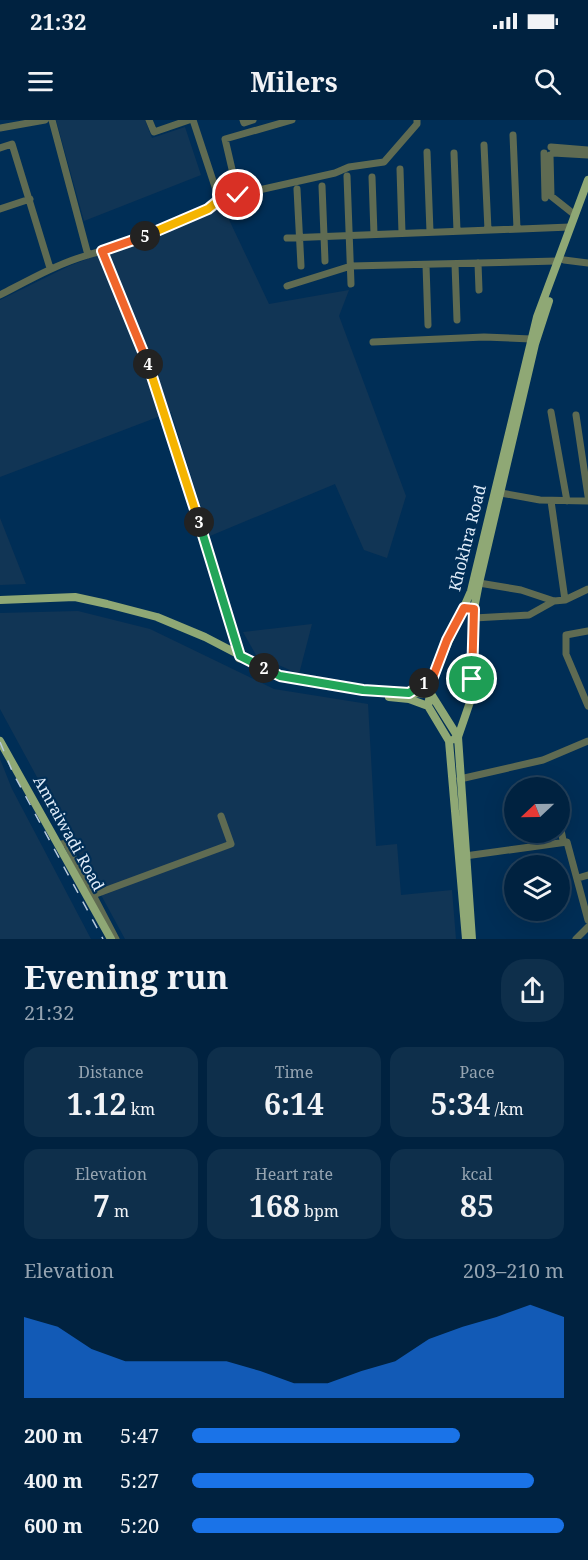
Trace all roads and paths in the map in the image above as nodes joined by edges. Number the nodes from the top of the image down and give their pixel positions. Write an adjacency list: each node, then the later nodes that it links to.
1 (45, 120): 10 (street)
2 (52, 120): 47 (street)
3 (149, 120): 9 (street)
4 (191, 120): 9 (street); 32 (street)
5 (243, 120): 6 (street)
6 (253, 120)
7 (292, 120): 28 (street)
8 (417, 120): 28 (street)
9 (179, 122)
10 (18, 123): 12 (street)
11 (0, 128): 12 (street)
12 (10, 128): 14 (street)
13 (513, 135): 36 (street)
14 (12, 144): 16 (street); 31 (street)
15 (484, 144): 37 (street)
16 (0, 148)
17 (588, 150): 19 (street)
18 (427, 152): 39 (street)
19 (549, 152): 21 (street); 30 (street); 34 (street)
20 (454, 153): 38 (street)
21 (588, 156)
22 (400, 169): 40 (street)
23 (347, 176): 42 (street)
24 (372, 177): 41 (street)
25 (588, 180): 34 (main road, Khokhra Road)
26 (322, 186): 43 (street)
27 (297, 189): 44 (street)
28 (238, 195): 32 (street)
29 (588, 196): 48 (main road, Khokhra Road)
30 (545, 198)
31 (30, 199): 33 (street); 56 (street)
32 (219, 200): 46 (street)
33 (0, 209)
34 (575, 215): 35 (main road, Khokhra Road)
35 (570, 227): 36 (street); 48 (main road, Khokhra Road)
36 (517, 229): 37 (street)
37 (488, 230): 38 (street)
38 (457, 231): 39 (street)
39 (430, 232): 40 (street)
40 (402, 233): 41 (street)
41 (374, 234): 42 (street)
42 (349, 235): 43 (street); 55 (street)
43 (324, 236): 44 (street); 49 (street)
44 (299, 237): 45 (street); 54 (street)
45 (287, 238)
46 (102, 251): 47 (street); 81 (street)
47 (88, 255): 56 (street)
48 (561, 260): 50 (street); 51 (street); 63 (main road, Khokhra Road); 67 (main road, Khokhra Road)
49 (325, 261)
50 (478, 263): 53 (street); 59 (street)
51 (588, 263)
52 (426, 264): 53 (street); 55 (street); 62 (street)
53 (455, 264): 61 (street)
54 (301, 266)
55 (351, 266): 57 (street); 58 (street)
56 (50, 268): 60 (street)
57 (351, 284)
58 (287, 286)
59 (479, 290)
60 (0, 296)
61 (457, 320)
62 (428, 325)
63 (531, 339): 64 (street); 67 (main road, Khokhra Road)
64 (373, 342)
65 (551, 412): 70 (street)
66 (576, 415): 68 (street)
67 (497, 493): 69 (street); 72 (main road, Khokhra Road); 78 (main road, Khokhra Road)
68 (588, 496)
69 (551, 501): 70 (street); 75 (street)
70 (567, 501): 71 (street)
71 (588, 501)
72 (479, 583): 76 (street); 79 (main road, Khokhra Road)
73 (588, 589): 75 (street)
74 (0, 600): 81 (main road)
75 (565, 600): 76 (street)
76 (554, 601): 79 (street)
77 (0, 605): 81 (main road)
78 (464, 608): 79 (main road); 82 (main road, Khokhra Road)
79 (474, 614): 87 (main road, Khokhra Road)
80 (588, 632): 86 (street)
81 (239, 657): 83 (main road); 85 (main road)
82 (433, 677): 83 (main road); 84 (main road, Khokhra Road)
83 (409, 693): 84 (main road)
84 (430, 694): 85 (main road, Khokhra Road); 87 (main road)
85 (428, 706): 89 (main road)
86 (588, 706)
87 (459, 737): 89 (main road); 91 (main road, Khokhra Road)
88 (0, 741): 95 (main road, Amraiwadi Road)
89 (449, 741): 104 (main road)
90 (588, 741): 91 (street)
91 (460, 779): 96 (main road, Khokhra Road)
92 (221, 816): 99 (street)
93 (545, 843): 96 (street)
94 (567, 843): 98 (street)
95 (58, 845): 99 (street); 102 (main road, Amraiwadi Road)
96 (465, 856): 105 (main road, Khokhra Road)
97 (588, 875): 98 (street)
98 (578, 878): 100 (street)
99 (93, 895): 103 (street)
100 (587, 917)
101 (588, 927): 106 (street)
102 (111, 939)
103 (116, 939)
104 (466, 939)
105 (472, 939)
106 (576, 939)

